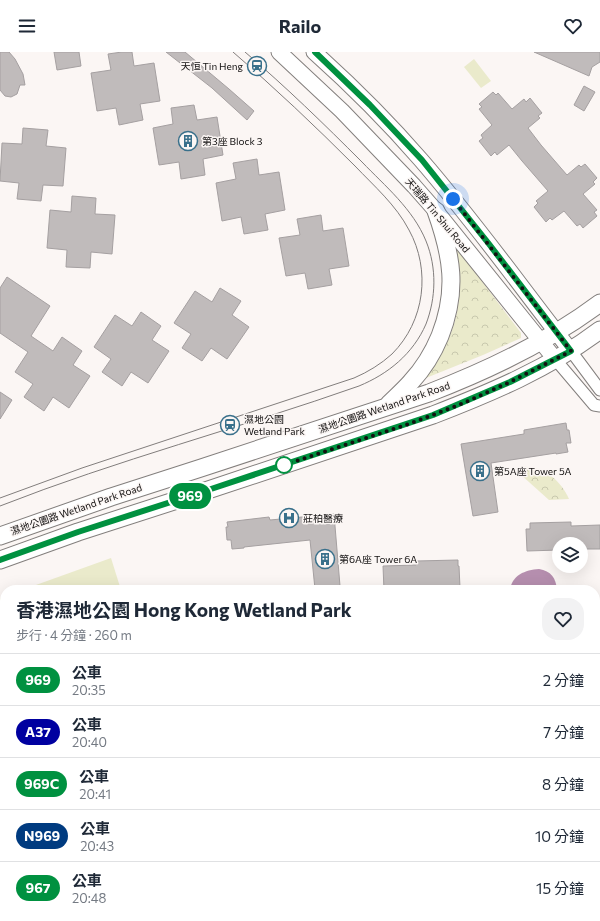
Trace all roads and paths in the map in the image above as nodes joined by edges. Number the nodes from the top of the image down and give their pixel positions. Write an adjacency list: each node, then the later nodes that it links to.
1 (279, 52): 3 (main road, 天瑞路 Tin Shui Road)
2 (314, 52): 6 (main road, 天瑞路 Tin Shui Road)
3 (436, 211): 7 (main road, 天瑞路 Tin Shui Road); 12 (main road)
4 (600, 303): 6 (main road, 濕地公園路 Wetland Park Road)
5 (600, 330): 8 (main road)
6 (557, 332): 7 (main road, 濕地公園路 Wetland Park Road); 8 (main road, 天瑞路 Tin Shui Road)
7 (540, 342): 9 (main road, 天瑞路 Tin Shui Road); 12 (main road, 濕地公園路 Wetland Park Road)
8 (571, 351): 9 (main road); 10 (street, 天瑞路 Tin Shui Road)
9 (554, 359): 11 (street, 天瑞路 Tin Shui Road); 14 (main road)
10 (600, 390)
11 (600, 406)
12 (386, 407): 13 (main road, 濕地公園路 Wetland Park Road)
13 (0, 536)
14 (0, 560)

